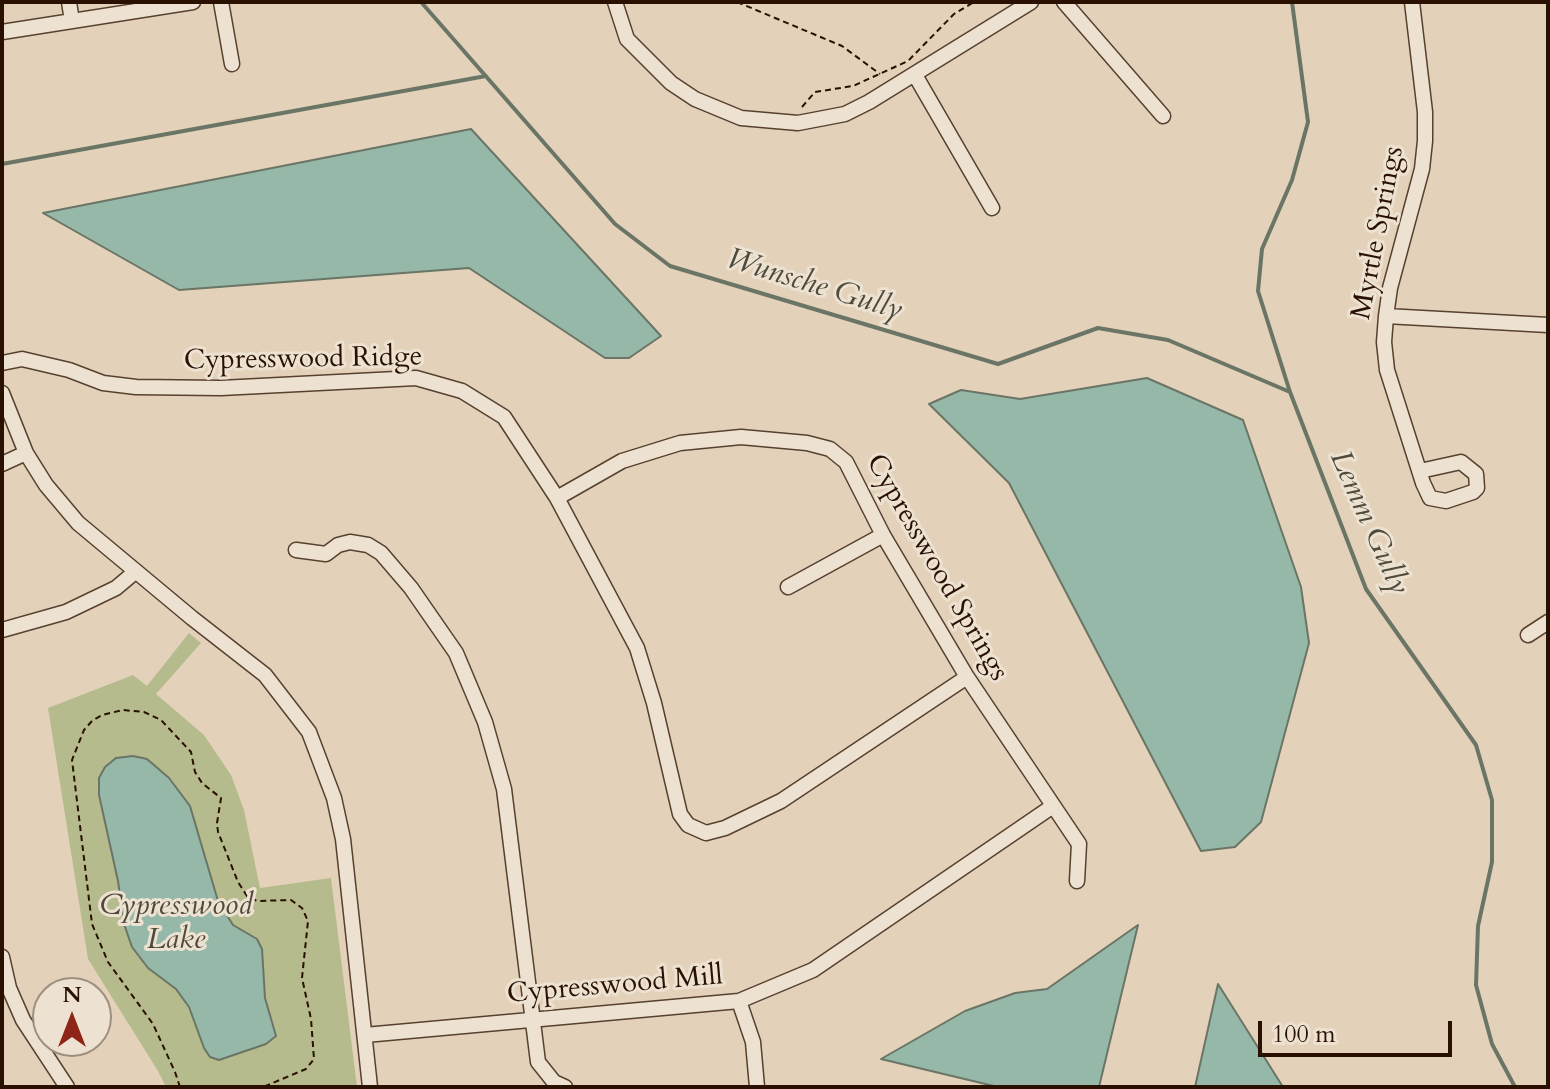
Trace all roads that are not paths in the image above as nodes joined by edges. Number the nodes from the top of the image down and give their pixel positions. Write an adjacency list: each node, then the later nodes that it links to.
1 (69, 2): 8 (street)
2 (193, 2): 8 (street)
3 (221, 2): 10 (street)
4 (615, 2): 11 (street)
5 (1031, 2): 11 (street)
6 (1064, 2): 12 (street)
7 (1412, 2): 14 (street, Myrtle Springs)
8 (72, 21): 9 (street)
9 (2, 32)
10 (232, 64)
11 (915, 75): 13 (street)
12 (1163, 116)
13 (992, 208)
14 (1386, 316): 15 (street); 20 (street, Myrtle Springs)
15 (1548, 325)
16 (2, 363): 21 (street, Cypresswood Ridge)
17 (2, 393): 18 (street)
18 (26, 453): 19 (street); 24 (street)
19 (2, 464)
20 (1420, 471)
21 (557, 498): 22 (street, Cypresswood Springs); 29 (street, Cypresswood Ridge)
22 (883, 535): 25 (street); 29 (street, Cypresswood Springs)
23 (296, 550): 34 (street)
24 (135, 572): 27 (street); 35 (street)
25 (788, 587)
26 (1548, 622): 28 (street)
27 (2, 630)
28 (1528, 635)
29 (967, 677): 30 (street, Cypresswood Springs)
30 (1053, 806): 31 (street, Cypresswood Springs); 33 (street, Cypresswood Mill)
31 (1077, 881)
32 (2, 957): 36 (street)
33 (739, 1001): 34 (street, Cypresswood Mill); 39 (street)
34 (531, 1021): 35 (street, Cypresswood Mill); 38 (street)
35 (365, 1035): 37 (street)
36 (67, 1087)
37 (370, 1087)
38 (565, 1087)
39 (757, 1087)

